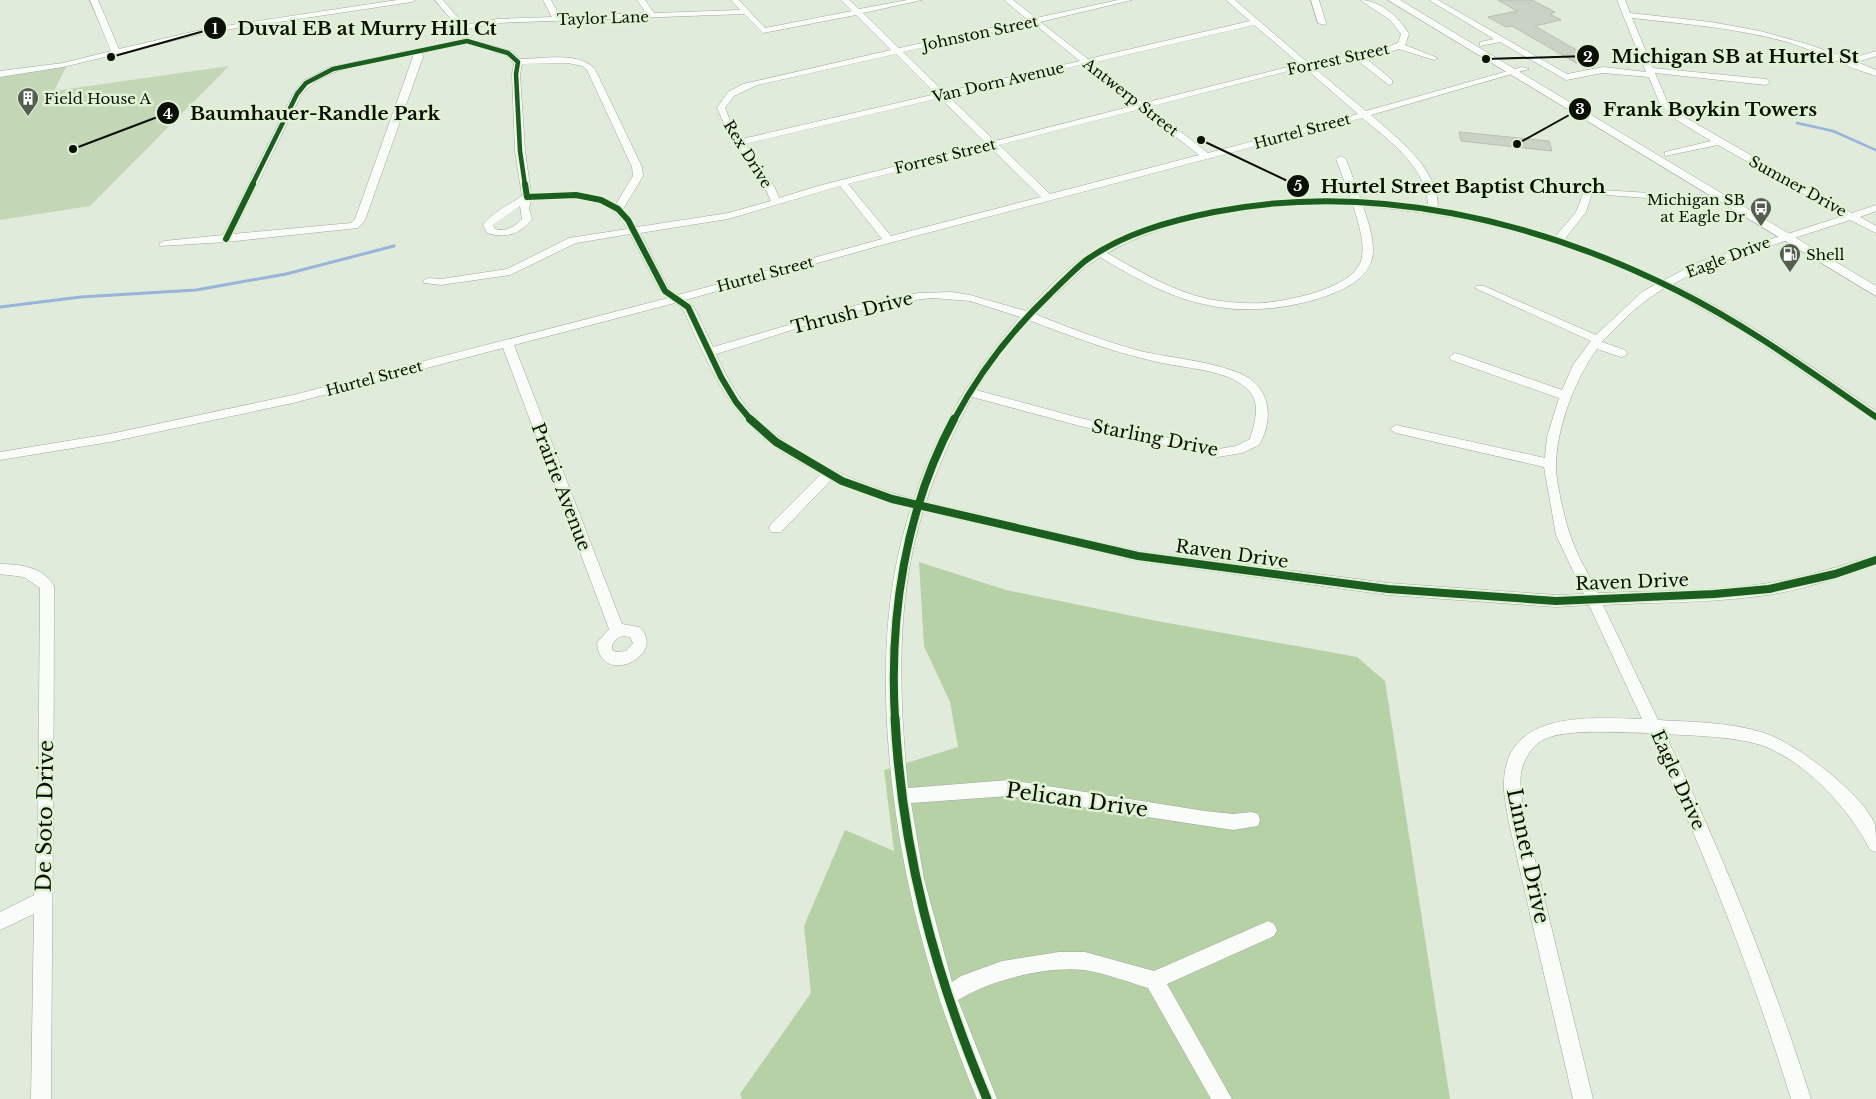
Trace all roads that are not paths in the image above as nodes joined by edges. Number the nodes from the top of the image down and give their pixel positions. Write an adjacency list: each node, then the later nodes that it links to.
1 (94, 0): 33 (street)
2 (412, 0): 33 (street)
3 (438, 0): 26 (street)
4 (547, 0): 22 (street)
5 (641, 0): 21 (street)
6 (735, 0): 18 (street)
7 (845, 0): 19 (street)
8 (918, 0): 19 (street)
9 (1008, 0): 23 (street, Antwerp Street)
10 (1128, 0): 23 (street, Johnston Street)
11 (1230, 0): 24 (street)
12 (1315, 0): 25 (street)
13 (1364, 0): 30 (street, Forrest Street)
14 (1393, 0): 43 (main road)
15 (1410, 0): 29 (main road)
16 (1433, 0): 27 (street)
17 (1622, 0): 20 (street, Sumner Drive)
18 (745, 12): 19 (street); 21 (street, Taylor Lane)
19 (858, 12): 32 (street)
20 (1628, 15): 39 (street); 44 (street, Sumner Drive)
21 (652, 16): 22 (street, Taylor Lane)
22 (556, 19): 26 (street, Taylor Lane)
23 (1034, 21): 32 (street, Johnston Street); 37 (street, Antwerp Street)
24 (1256, 22): 37 (street, Van Dorn Avenue); 40 (street)
25 (1322, 23)
26 (462, 28): 28 (street)
27 (1501, 40): 29 (street); 44 (street)
28 (467, 41): 31 (street); 38 (street)
29 (1483, 44): 42 (main road)
30 (1399, 46): 35 (street, Forrest Street); 36 (street)
31 (418, 51): 68 (street); 72 (street)
32 (897, 51): 41 (street, Johnston Street); 49 (street)
33 (116, 52): 46 (street)
34 (1876, 53): 39 (street)
35 (1359, 57): 40 (street, Forrest Street); 47 (street)
36 (1434, 58)
37 (1086, 61): 49 (street, Van Dorn Avenue); 50 (street, Antwerp Street)
38 (518, 62): 65 (street); 65 (street)
39 (1850, 62): 45 (street)
40 (1307, 65): 50 (street, Forrest Street); 51 (street)
41 (831, 66): 53 (street, Rex Drive)
42 (1525, 69): 43 (street, Hurtel Street); 56 (main road)
43 (1512, 72): 51 (street, Hurtel Street); 71 (main road)
44 (1652, 72): 48 (street); 52 (street, Sumner Drive)
45 (1876, 73)
46 (0, 74)
47 (1389, 82)
48 (1766, 82)
49 (943, 95): 53 (street, Van Dorn Avenue); 55 (street)
50 (1143, 106): 55 (street, Forrest Street); 57 (street, Antwerp Street)
51 (1366, 114): 57 (street, Hurtel Street); 66 (street)
52 (1708, 135): 54 (street, Sumner Drive); 56 (street)
53 (740, 142): 62 (street, Rex Drive)
54 (1719, 142): 56 (street); 67 (street, Sumner Drive)
55 (993, 144): 59 (street, Forrest Street); 61 (street)
56 (1665, 151): 71 (main road)
57 (1207, 156): 61 (street, Hurtel Street)
58 (1341, 159): 63 (street)
59 (842, 183): 62 (street, Forrest Street); 73 (street)
60 (1646, 195): 74 (street)
61 (1049, 199): 73 (street, Hurtel Street)
62 (776, 202): 69 (street, Forrest Street)
63 (1356, 202): 66 (street); 76 (street); 76 (street)
64 (1876, 208): 67 (street, Eagle Drive)
65 (618, 209): 69 (street, Raven Drive)
66 (1433, 210): 74 (street)
67 (1851, 216): 70 (street, Sumner Drive); 71 (street, Eagle Drive)
68 (354, 226): 72 (street)
69 (633, 230): 77 (street, Forrest Street); 82 (street, Raven Drive)
70 (1876, 230)
71 (1791, 234): 78 (main road); 79 (street, Eagle Drive); 81 (main road)
72 (226, 239): 75 (street)
73 (889, 240): 82 (street, Hurtel Street)
74 (1557, 241): 79 (street)
75 (164, 244)
76 (1100, 253): 83 (street)
77 (428, 280)
78 (1876, 281)
79 (1663, 284): 84 (street, Eagle Drive); 91 (street)
80 (1480, 288): 84 (street)
81 (1876, 292)
82 (676, 299): 85 (street, Hurtel Street); 86 (street, Raven Drive)
83 (1026, 315): 86 (street, Thrush Drive); 89 (street); 89 (street, Starling Drive)
84 (1596, 342): 87 (street); 90 (street, Eagle Drive)
85 (507, 343): 93 (street, Hurtel Street); 101 (street, Prairie Avenue)
86 (709, 352): 95 (street, Raven Drive)
87 (1620, 354)
88 (1455, 357): 90 (street)
89 (969, 392): 96 (street)
90 (1566, 396): 94 (street, Eagle Drive)
91 (1876, 417)
92 (1396, 429): 94 (street)
93 (0, 456)
94 (1551, 464): 100 (street, Eagle Drive)
95 (829, 474): 96 (street, Raven Drive); 97 (street)
96 (918, 505): 100 (street, Raven Drive); 103 (street)
97 (776, 528)
98 (1876, 560): 100 (street, Raven Drive)
99 (0, 569): 106 (street, De Soto Drive)
100 (1594, 599): 102 (street, Eagle Drive)
101 (617, 631)
102 (1655, 727): 105 (street, Linnet Drive); 114 (street, Linnet Drive); 115 (street, Eagle Drive)
103 (901, 796): 104 (street, Pelican Drive); 110 (street)
104 (1252, 820)
105 (1876, 844)
106 (43, 900): 107 (street); 111 (street, De Soto Drive)
107 (0, 921)
108 (1268, 930): 109 (street)
109 (1154, 980): 110 (street); 113 (street)
110 (947, 996): 112 (street)
111 (41, 1099)
112 (987, 1099)
113 (1222, 1099)
114 (1584, 1099)
115 (1801, 1099)

